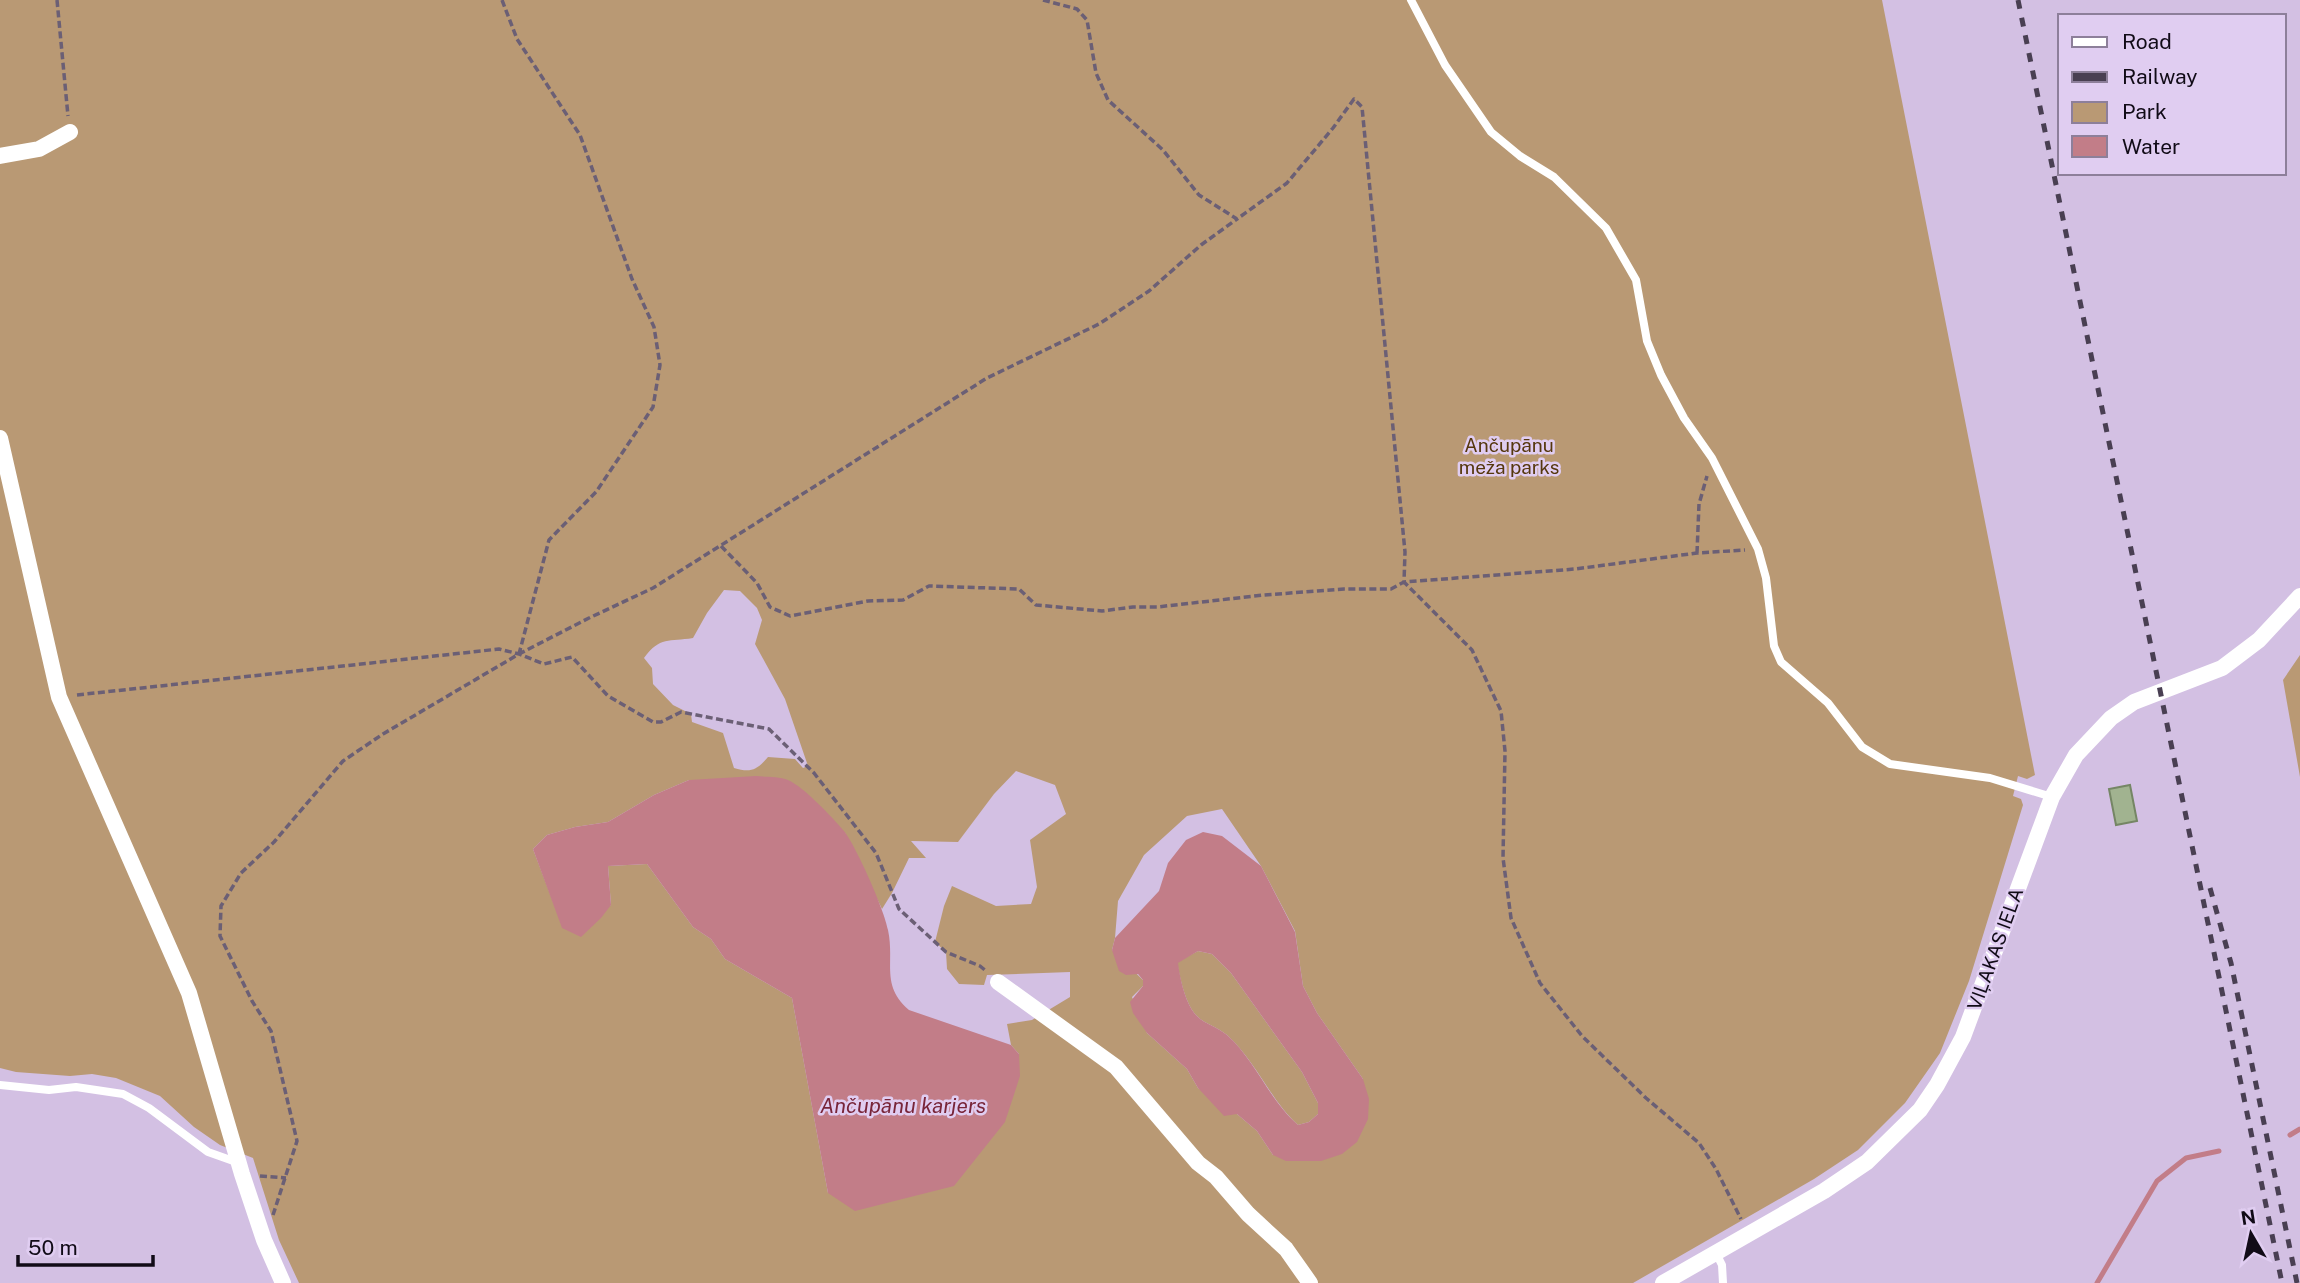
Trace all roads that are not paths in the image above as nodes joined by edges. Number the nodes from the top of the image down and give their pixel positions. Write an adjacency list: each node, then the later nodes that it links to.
1 (1410, 0): 6 (lane)
2 (70, 132): 3 (street)
3 (0, 156)
4 (0, 438): 9 (street)
5 (2300, 596): 6 (street, VIĻAKAS IELA)
6 (2052, 797): 10 (street, VIĻAKAS IELA)
7 (998, 982): 12 (street)
8 (0, 1085): 9 (lane)
9 (240, 1169): 11 (street)
10 (1716, 1254): 13 (street, VIĻAKAS IELA); 14 (lane)
11 (283, 1283)
12 (1310, 1283)
13 (1663, 1283)
14 (1723, 1283)

